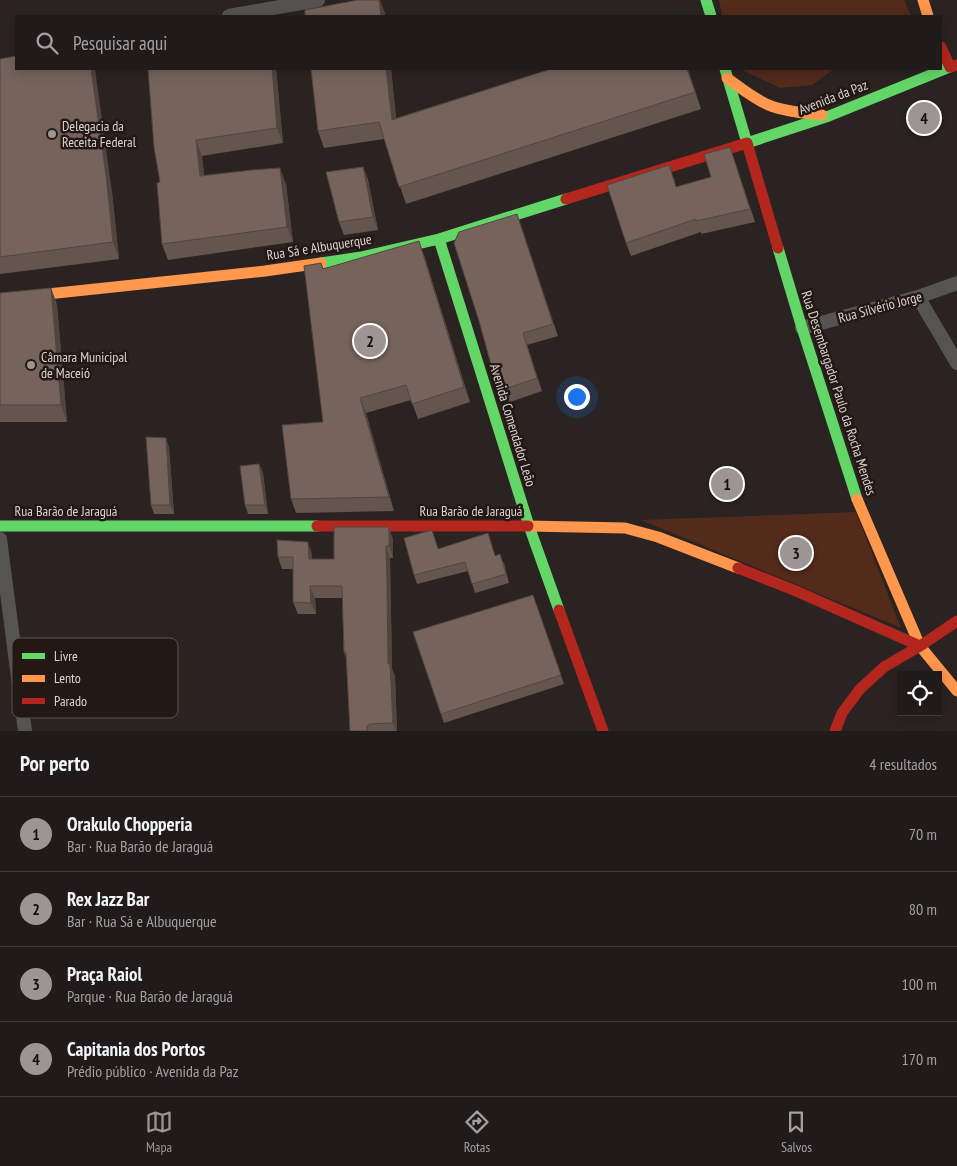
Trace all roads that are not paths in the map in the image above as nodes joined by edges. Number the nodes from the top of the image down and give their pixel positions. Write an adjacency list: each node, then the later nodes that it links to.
1 (318, 0): 4 (street)
2 (706, 0): 5 (main road)
3 (922, 0): 6 (main road)
4 (235, 15)
5 (711, 15)
6 (928, 15)
7 (942, 49): 8 (main road)
8 (953, 68): 10 (main road, Avenida da Paz)
9 (726, 74): 10 (main road); 11 (main road, Rua Desembargador Paulo da Rocha Mendes)
10 (829, 116): 11 (main road, Avenida da Paz)
11 (747, 143): 12 (main road, Rua Sá e Albuquerque); 16 (main road, Rua Desembargador Paulo da Rocha Mendes)
12 (439, 240): 15 (main road, Rua Sá e Albuquerque); 19 (main road, Avenida Comendador Leão)
13 (957, 283): 14 (street, Rua Silvério Jorge)
14 (918, 297): 16 (street, Rua Silvério Jorge); 17 (street)
15 (0, 299)
16 (802, 328): 23 (main road, Rua Desembargador Paulo da Rocha Mendes)
17 (957, 363)
18 (0, 526): 19 (main road, Rua Barão de Jaraguá)
19 (529, 526): 23 (main road, Rua Barão de Jaraguá); 27 (main road, Avenida Comendador Leão)
20 (0, 539): 22 (street)
21 (957, 621): 23 (main road)
22 (13, 638)
23 (920, 646): 24 (main road); 28 (main road)
24 (957, 691)
25 (23, 718): 26 (street)
26 (25, 731)
27 (603, 731)
28 (835, 731)

